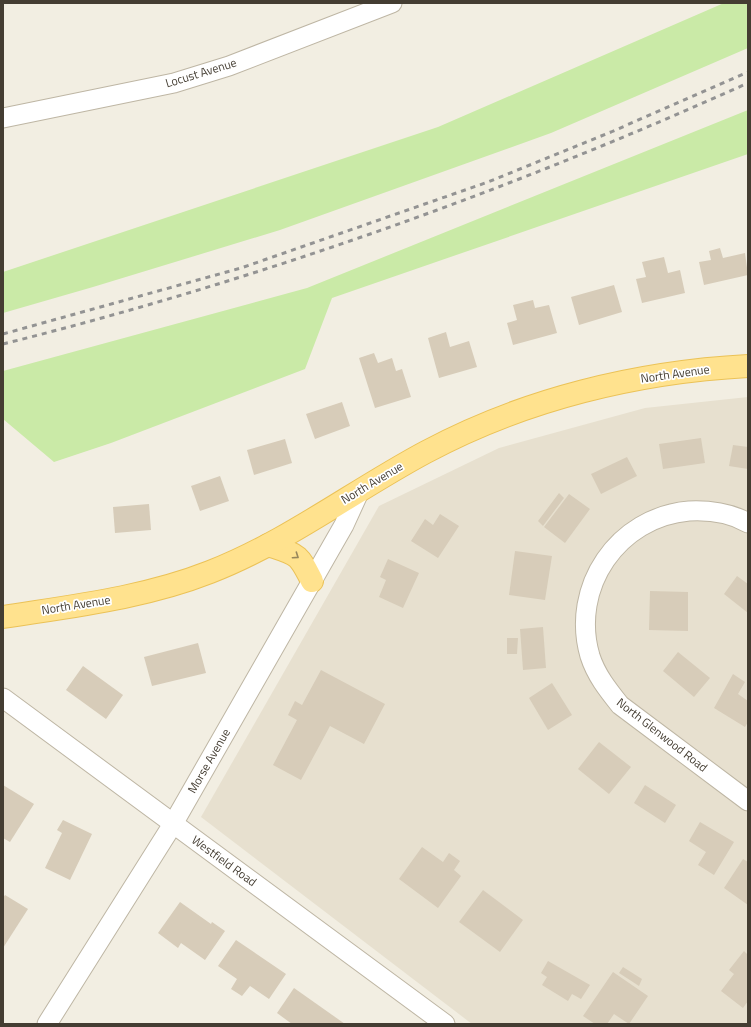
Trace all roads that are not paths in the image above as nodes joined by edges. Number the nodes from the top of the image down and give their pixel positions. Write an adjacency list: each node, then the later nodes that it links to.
1 (392, 3): 2 (street, Locust Avenue)
2 (3, 118)
3 (748, 366): 4 (main road, North Avenue)
4 (360, 490): 6 (main road, North Avenue); 7 (street, Morse Avenue)
5 (748, 523): 10 (street, North Glenwood Road)
6 (268, 545): 7 (main road, one-way to 7); 8 (main road, North Avenue)
7 (312, 581): 11 (street, Morse Avenue)
8 (3, 617)
9 (3, 698): 11 (street, Westfield Road)
10 (748, 801)
11 (173, 824): 12 (street, Morse Avenue); 13 (street, Westfield Road)
12 (47, 1024)
13 (445, 1024)

